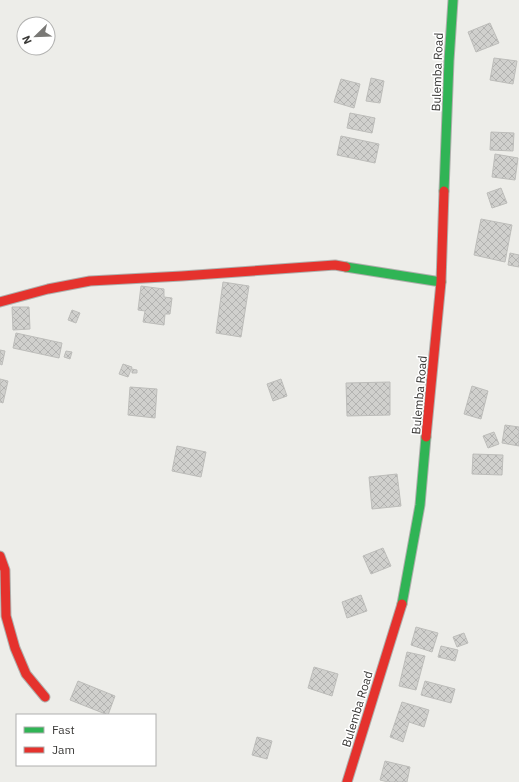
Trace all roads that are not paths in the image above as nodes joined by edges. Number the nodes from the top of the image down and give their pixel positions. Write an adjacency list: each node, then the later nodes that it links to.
1 (453, 0): 2 (main road, Bulemba Road)
2 (441, 282): 3 (main road); 6 (main road, Bulemba Road)
3 (0, 302)
4 (0, 556): 5 (main road)
5 (45, 696)
6 (347, 782)

